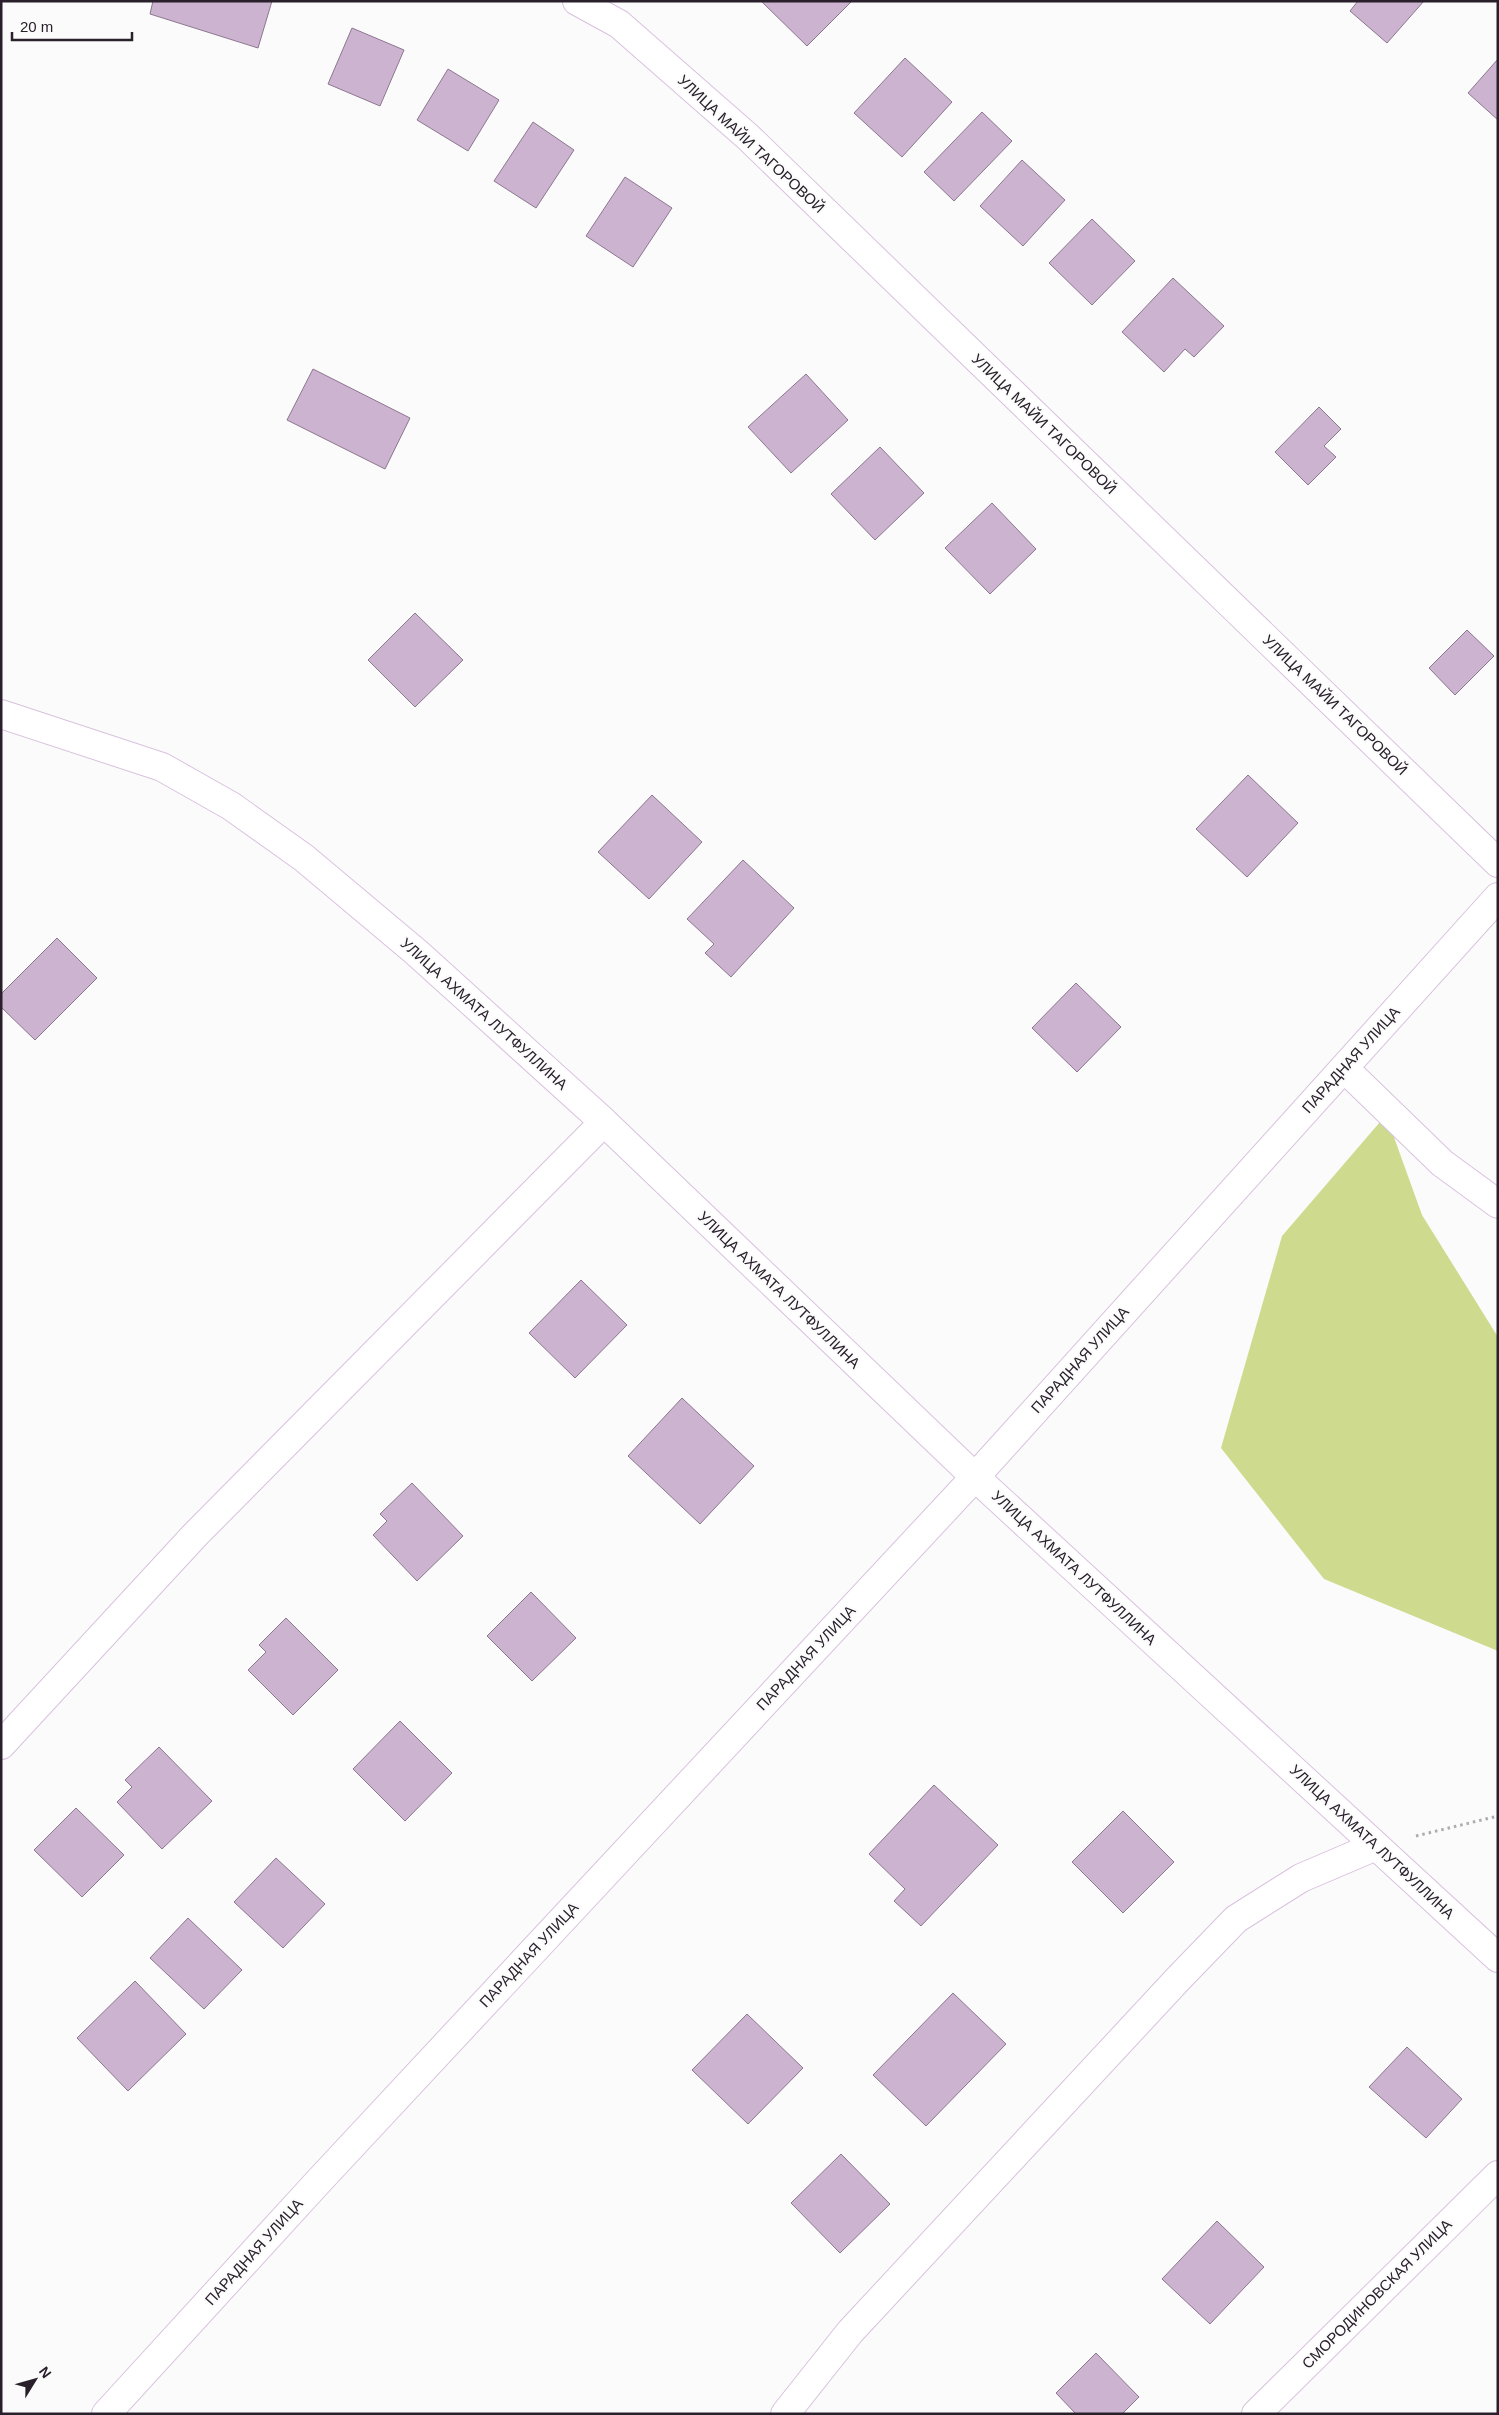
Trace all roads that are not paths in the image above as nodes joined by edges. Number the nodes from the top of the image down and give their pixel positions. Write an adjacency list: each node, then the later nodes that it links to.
1 (577, 1): 3 (street, УЛИЦА МАЙИ ТАГОРОВОЙ)
2 (1, 714): 6 (street, УЛИЦА АХМАТА ЛУТФУЛЛИНА)
3 (1498, 863)
4 (1498, 896): 5 (street, ПАРАДНАЯ УЛИЦА)
5 (1344, 1068): 7 (street); 8 (street, ПАРАДНАЯ УЛИЦА)
6 (604, 1122): 8 (street, УЛИЦА АХМАТА ЛУТФУЛЛИНА); 9 (street)
7 (1498, 1204)
8 (975, 1477): 10 (street, УЛИЦА АХМАТА ЛУТФУЛЛИНА); 13 (street, ПАРАДНАЯ УЛИЦА)
9 (1, 1745)
10 (1376, 1846): 11 (street, УЛИЦА АХМАТА ЛУТФУЛЛИНА); 14 (street)
11 (1498, 1958)
12 (1498, 2174): 15 (street, СМОРОДИНОВСКАЯ УЛИЦА)
13 (106, 2414)
14 (785, 2414)
15 (1256, 2414)

